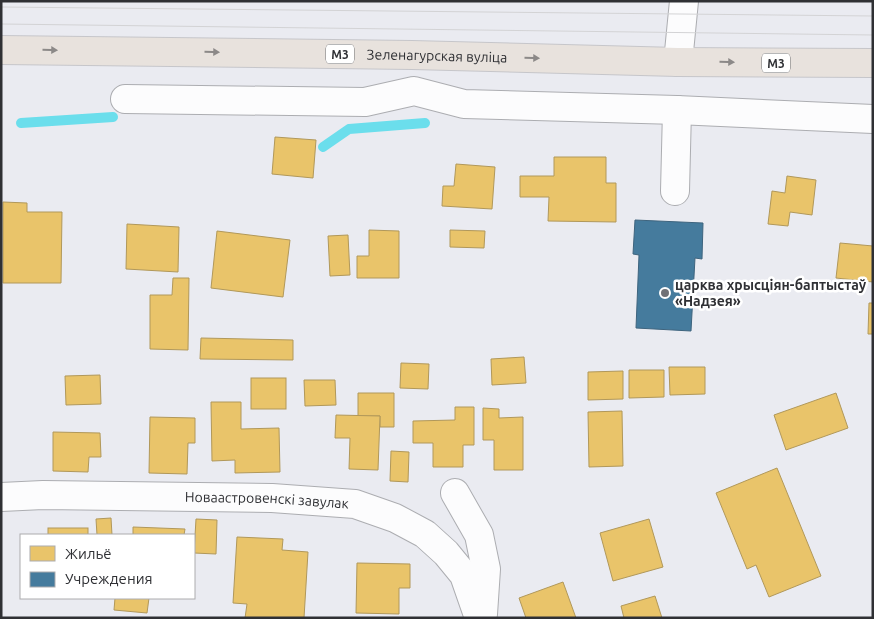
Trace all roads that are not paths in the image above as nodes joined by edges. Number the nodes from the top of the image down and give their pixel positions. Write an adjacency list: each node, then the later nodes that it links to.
1 (684, 1): 4 (street)
2 (1, 50): 3 (main road, Зеленагурская вуліца / М3, one-way to 3)
3 (412, 55): 4 (main road, Зеленагурская вуліца / М3, one-way to 4); 6 (street)
4 (678, 62): 5 (main road, Зеленагурская вуліца / М3, one-way to 5)
5 (873, 64)
6 (414, 91): 7 (street); 8 (street)
7 (125, 99)
8 (677, 110): 9 (street); 10 (street)
9 (873, 119)
10 (675, 191)
11 (455, 492): 13 (street)
12 (1, 497): 13 (street, Новаастровенскі завулак)
13 (481, 618)

